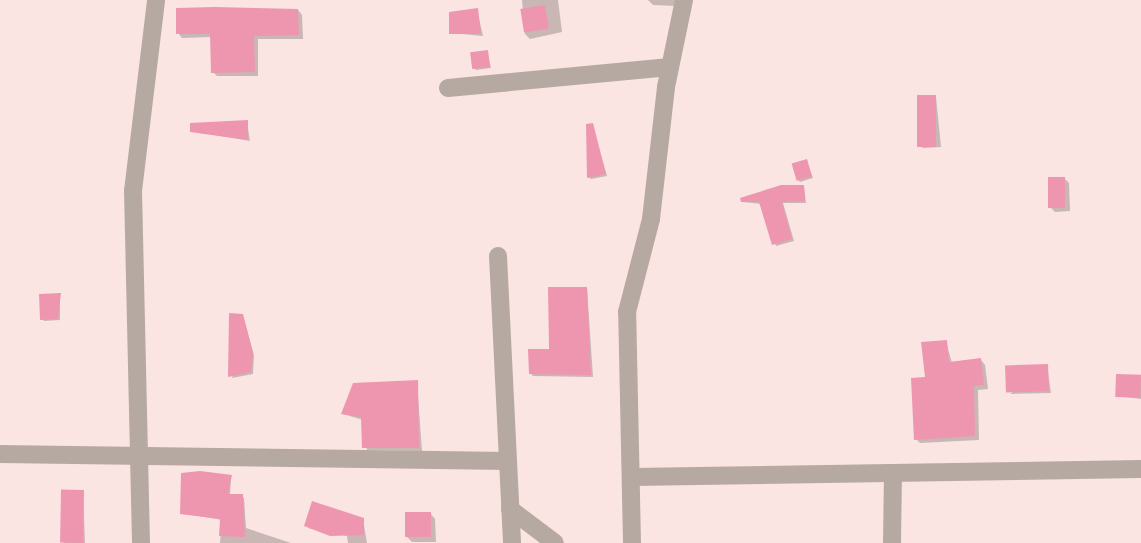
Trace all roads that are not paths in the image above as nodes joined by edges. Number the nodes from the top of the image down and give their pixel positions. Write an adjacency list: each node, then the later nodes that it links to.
1 (156, 0): 7 (street)
2 (684, 0): 3 (street)
3 (670, 67): 4 (street); 11 (street)
4 (448, 88)
5 (498, 256): 8 (street)
6 (0, 454): 7 (street)
7 (139, 456): 8 (street); 13 (street)
8 (508, 461): 12 (street)
9 (1141, 469): 10 (street)
10 (893, 474): 11 (street); 17 (street)
11 (631, 477): 16 (street)
12 (510, 509): 14 (street); 15 (street)
13 (141, 543)
14 (512, 543)
15 (555, 543)
16 (632, 543)
17 (892, 543)

